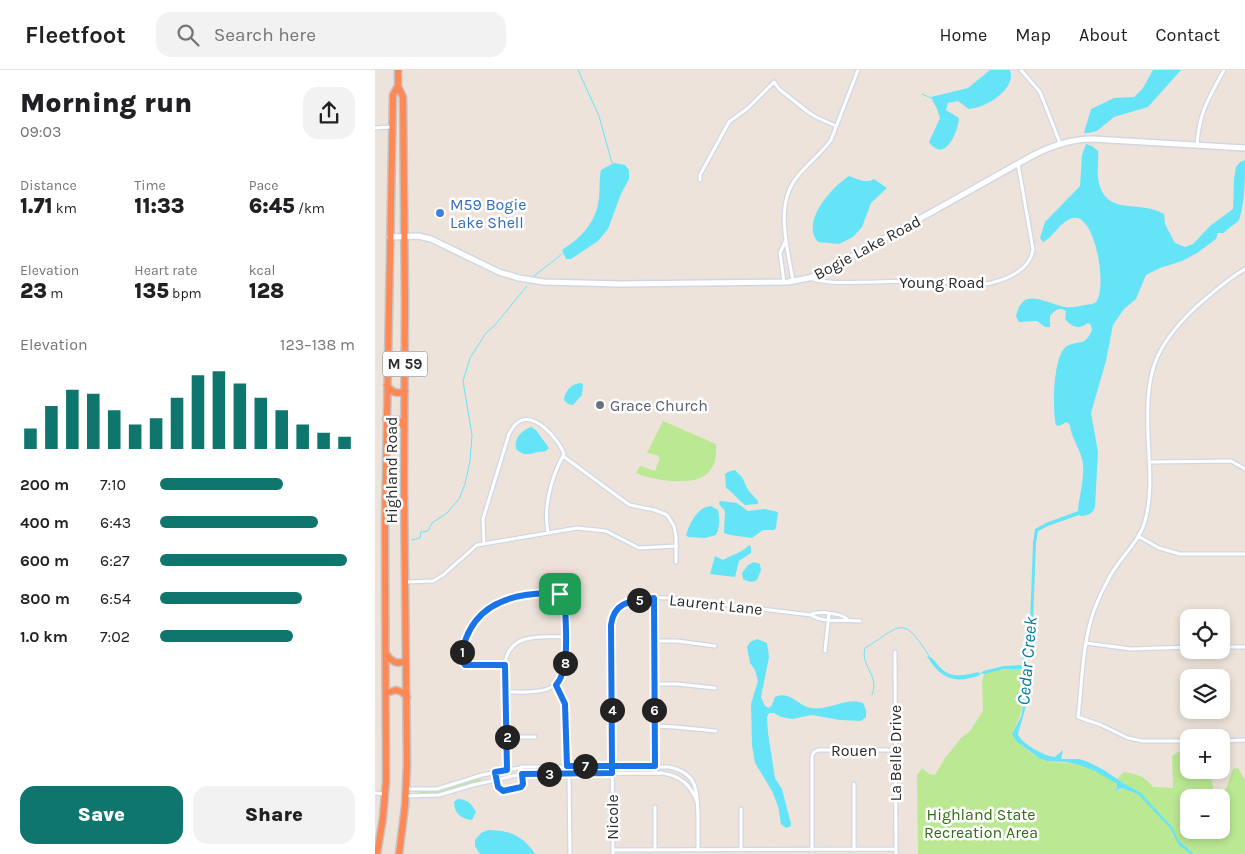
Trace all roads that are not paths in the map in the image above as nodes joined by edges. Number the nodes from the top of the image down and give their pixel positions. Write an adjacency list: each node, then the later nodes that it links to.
1 (398, 70): 5 (highway, Highland Road / M 59)
2 (858, 70): 6 (street)
3 (1224, 70): 11 (street)
4 (1024, 71): 10 (street)
5 (398, 86): 7 (highway, Highland Road / M 59); 9 (highway, Highland Road / M 59)
6 (836, 126): 14 (street); 17 (street)
7 (392, 127): 8 (street); 9 (highway); 15 (highway, Highland Road / M 59)
8 (375, 128)
9 (403, 130): 16 (highway, Highland Road / M 59)
10 (1060, 143): 11 (main road, Bogie Lake Road); 13 (main road, Bogie Lake Road)
11 (1197, 145): 12 (main road, Bogie Lake Road)
12 (1245, 148)
13 (1018, 163): 19 (main road, Bogie Lake Road); 19 (street, Young Road)
14 (700, 180)
15 (389, 236): 16 (main road, Bogie Lake Road); 22 (highway, Highland Road / M 59)
16 (405, 236): 21 (main road, Bogie Lake Road); 23 (highway, Highland Road / M 59)
17 (786, 239): 20 (street); 21 (street)
18 (1245, 269): 27 (street)
19 (809, 278): 20 (main road, Bogie Lake Road)
20 (793, 281): 21 (main road, Bogie Lake Road)
21 (784, 282)
22 (387, 384): 23 (highway); 24 (highway, Highland Road / M 59)
23 (405, 391): 25 (highway, Highland Road / M 59)
24 (386, 419): 25 (highway); 52 (highway, Highland Road / M 59)
25 (404, 427): 35 (highway, Highland Road / M 59)
26 (563, 456): 29 (street); 31 (street); 32 (street)
27 (1149, 462): 28 (street); 30 (street)
28 (1245, 469)
29 (548, 532): 31 (street); 32 (street)
30 (1138, 536): 33 (street); 45 (street)
31 (484, 544): 35 (street)
32 (677, 546): 34 (street)
33 (1245, 554)
34 (677, 562)
35 (405, 582): 53 (highway, Highland Road / M 59)
36 (654, 598): 37 (street, Laurent Lane); 39 (street, Laurent Lane); 44 (street)
37 (623, 604): 70 (street, Nicole)
38 (829, 614): 39 (street, Laurent Lane); 40 (street); 41 (street, Laurent Lane)
39 (811, 615): 40 (street, Laurent Lane)
40 (829, 619): 41 (street, Laurent Lane); 50 (street)
41 (847, 619): 42 (street, Laurent Lane)
42 (860, 621)
43 (565, 637): 54 (street); 54 (street); 56 (street)
44 (654, 641): 46 (street); 55 (street)
45 (1086, 643): 47 (street); 66 (street)
46 (715, 646)
47 (1180, 647)
48 (1230, 647): 49 (street)
49 (1245, 647)
50 (825, 651)
51 (895, 652): 68 (street, La Belle Drive)
52 (385, 653): 53 (highway); 59 (highway, Highland Road / M 59)
53 (406, 660): 60 (highway, Highland Road / M 59)
54 (505, 665): 58 (street)
55 (654, 684): 57 (street); 61 (street)
56 (556, 685): 58 (street); 69 (street)
57 (715, 688)
58 (506, 692): 63 (street)
59 (386, 693): 60 (highway); 84 (highway, Highland Road / M 59)
60 (407, 698): 82 (highway, Highland Road / M 59)
61 (654, 726): 62 (street); 71 (street)
62 (715, 731)
63 (507, 737): 64 (street); 73 (street)
64 (535, 737)
65 (1245, 740): 67 (street)
66 (1180, 741)
67 (1230, 741)
68 (895, 750): 90 (street, Rouen); 95 (street, La Belle Drive)
69 (567, 766): 70 (street); 72 (street); 78 (street)
70 (612, 766): 71 (street); 75 (street, Nicole)
71 (655, 766): 76 (street); 85 (street)
72 (521, 767): 73 (street); 77 (street)
73 (507, 770): 74 (street); 79 (street)
74 (495, 772): 80 (street); 82 (street)
75 (612, 773): 76 (street); 78 (street); 93 (street, Nicole)
76 (655, 773): 85 (street)
77 (522, 774): 78 (street); 79 (street); 80 (street)
78 (569, 774): 98 (street)
79 (509, 777): 80 (street)
80 (496, 779): 82 (street)
81 (854, 784): 91 (street)
82 (406, 792): 97 (highway, Highland Road / M 59)
83 (375, 793): 84 (street)
84 (385, 794): 96 (highway, Highland Road / M 59)
85 (697, 805): 92 (street)
86 (655, 807): 88 (street)
87 (741, 809): 89 (street)
88 (655, 850): 92 (street); 93 (street)
89 (741, 850): 90 (street); 92 (street)
90 (813, 850): 94 (street)
91 (854, 850): 94 (street); 95 (street)
92 (699, 851)
93 (613, 852)
94 (830, 852)
95 (896, 852)
96 (377, 854)
97 (399, 854)
98 (570, 854)

